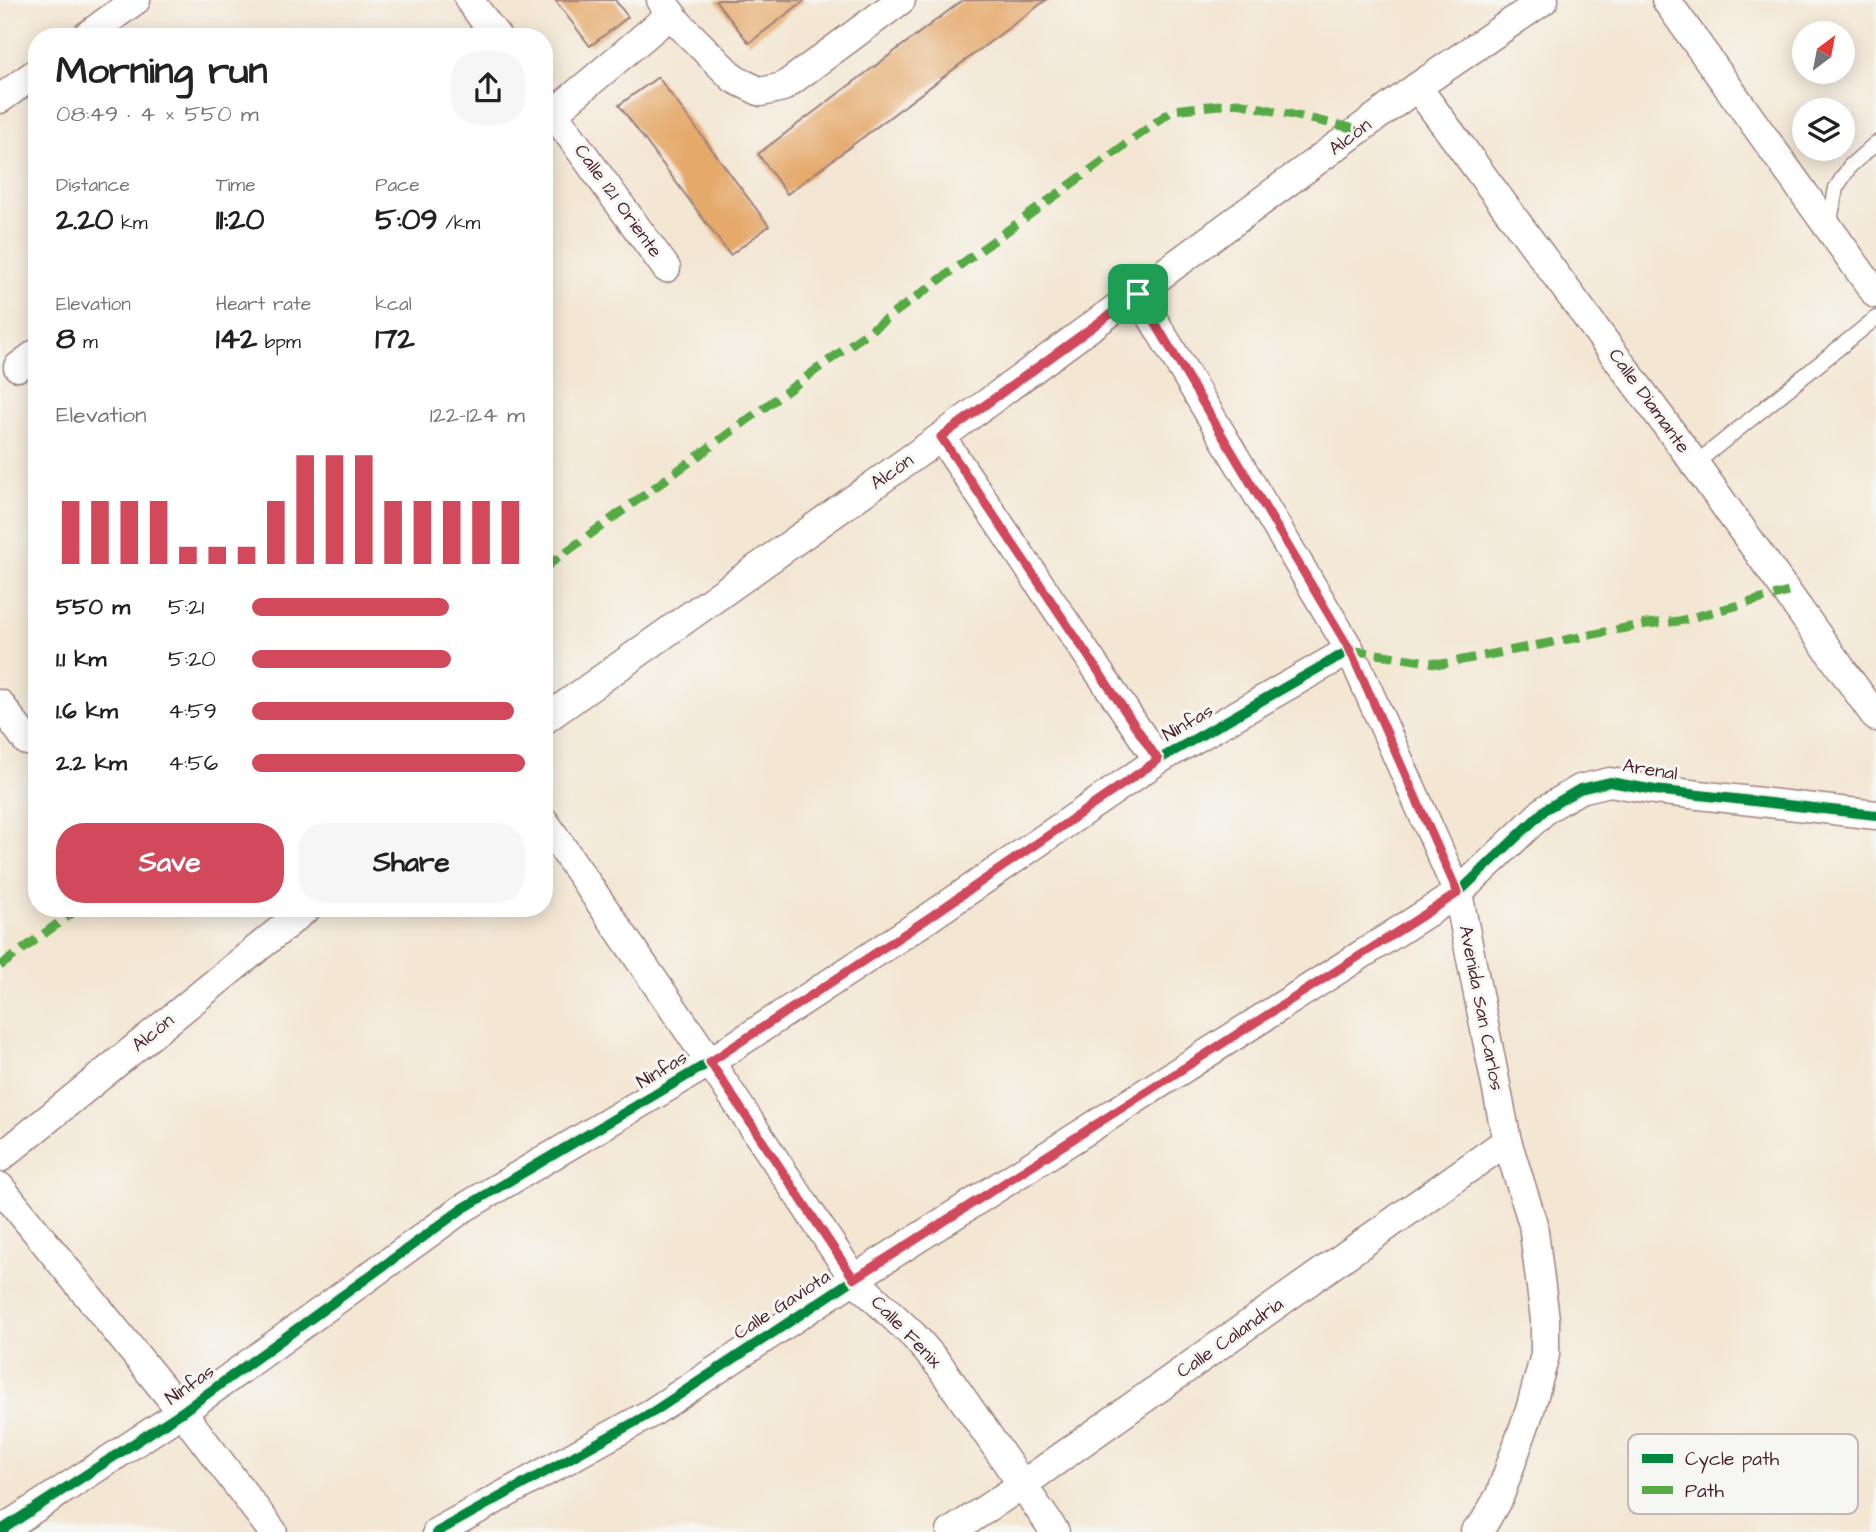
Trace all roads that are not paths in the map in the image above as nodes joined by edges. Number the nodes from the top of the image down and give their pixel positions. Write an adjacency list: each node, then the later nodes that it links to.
1 (135, 0): 7 (street)
2 (469, 0): 8 (street)
3 (901, 0): 6 (street)
4 (1544, 0): 10 (street, Alcón)
5 (1665, 0): 15 (street)
6 (666, 7): 12 (street)
7 (97, 28)
8 (490, 28)
9 (28, 79): 11 (street)
10 (1418, 87): 17 (street, Alcón); 21 (street, Calle Diamante)
11 (0, 99)
12 (553, 108)
13 (553, 119): 16 (street, Calle 121 Oriente)
14 (1876, 143): 15 (lane)
15 (1829, 228): 18 (street)
16 (666, 268)
17 (1138, 294): 20 (street, Alcón); 22 (street, Avenida San Carlos)
18 (1876, 294)
19 (1876, 318): 21 (lane)
20 (941, 437): 24 (street, Alcón); 27 (street)
21 (1695, 464): 25 (street, Calle Diamante)
22 (1350, 650): 27 (street, Ninfas); 30 (street, Avenida San Carlos)
23 (0, 704): 26 (street)
24 (553, 714)
25 (1876, 717)
26 (27, 741)
27 (1158, 760): 32 (street, Ninfas)
28 (1876, 815): 30 (street, Arenal)
29 (553, 834): 32 (street, Calle Fenix)
30 (1458, 893): 33 (street, Avenida San Carlos); 36 (street, Calle Gaviota)
31 (296, 917): 34 (street, Alcón)
32 (710, 1062): 36 (street, Calle Fenix); 37 (street, Ninfas)
33 (1507, 1141): 38 (street, Calle Calandria); 44 (street, Avenida San Carlos)
34 (0, 1158)
35 (0, 1187): 37 (street)
36 (854, 1279): 38 (street, Calle Fenix); 41 (street, Calle Gaviota)
37 (182, 1412): 39 (street, Ninfas); 40 (street)
38 (1022, 1485): 42 (street, Calle Calandria); 43 (street, Calle Fenix)
39 (0, 1531)
40 (273, 1532)
41 (437, 1532)
42 (951, 1532)
43 (1055, 1532)
44 (1475, 1532)

